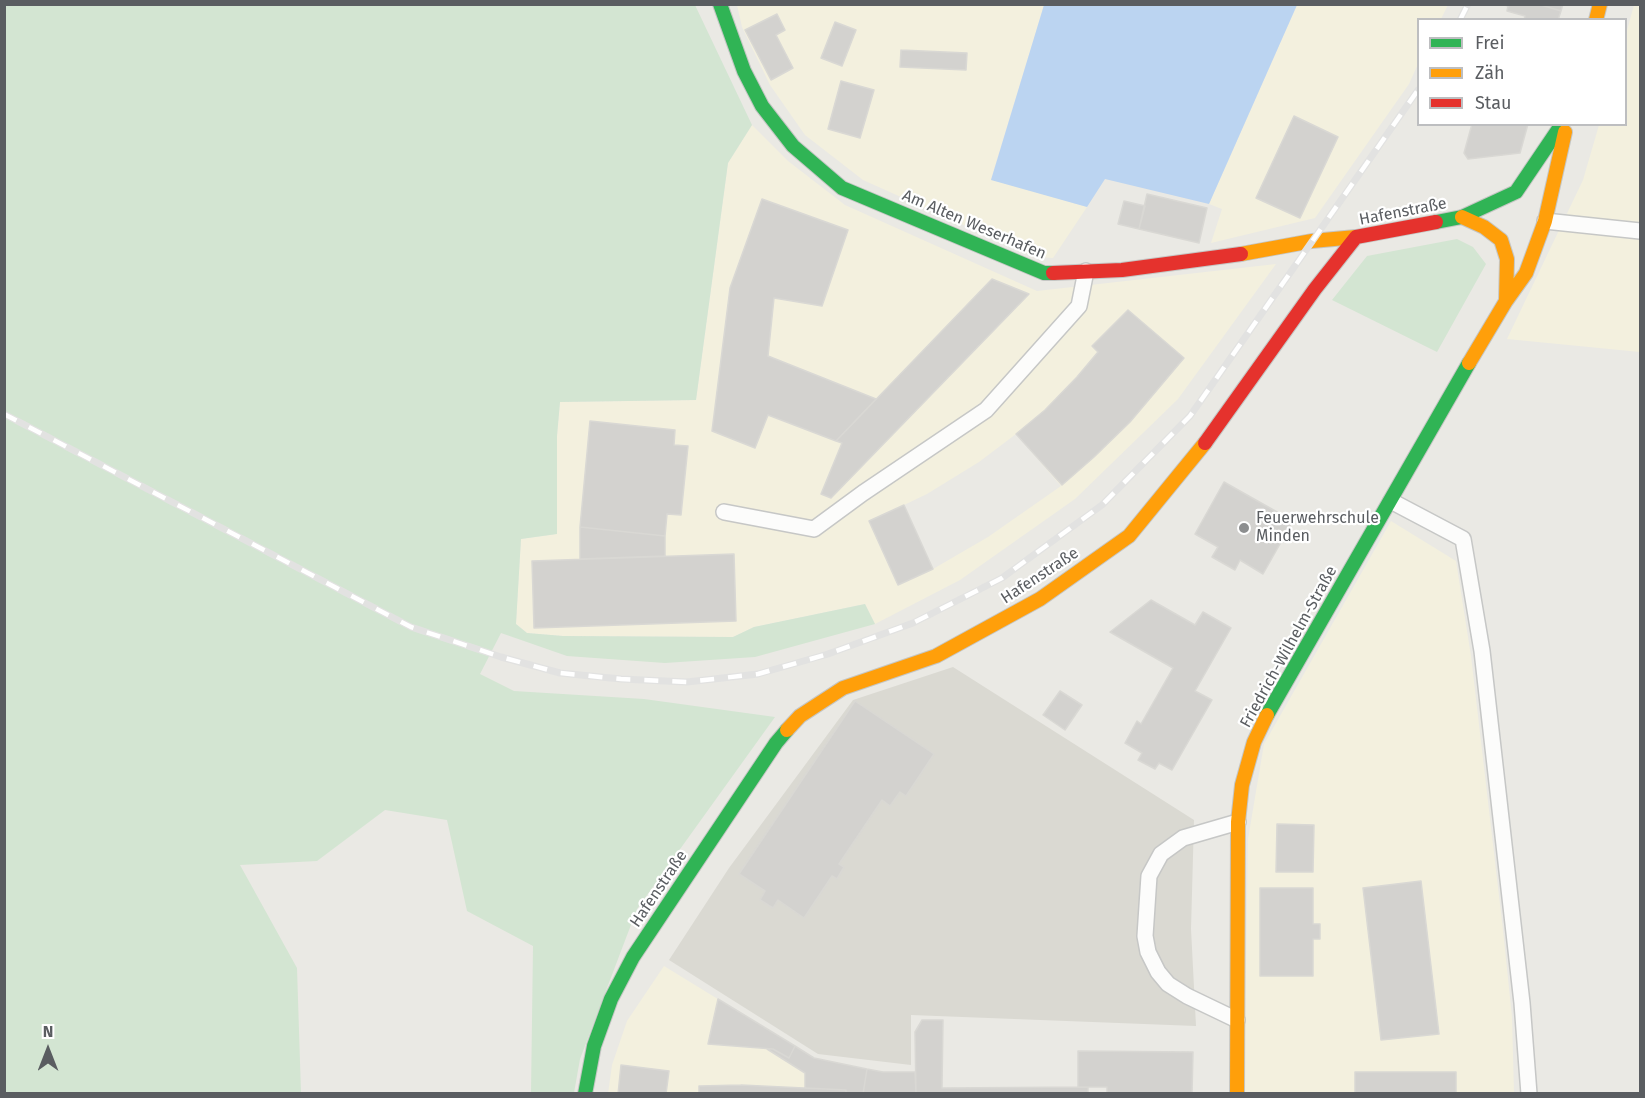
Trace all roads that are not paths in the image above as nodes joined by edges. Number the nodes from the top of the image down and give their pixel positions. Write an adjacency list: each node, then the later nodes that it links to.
1 (720, 4): 8 (main road, Am Alten Weserhafen)
2 (1561, 126): 4 (main road, Hafenstraße)
3 (1567, 126): 5 (main road, Friedrich-Wilhelm-Straße)
4 (1462, 217): 7 (main road, Hafenstraße); 9 (main road)
5 (1545, 221): 6 (lane); 9 (main road, Friedrich-Wilhelm-Straße)
6 (1641, 231)
7 (1356, 237): 8 (main road, Am Alten Weserhafen); 14 (main road, Hafenstraße)
8 (1086, 271): 11 (lane)
9 (1506, 301): 10 (main road, Friedrich-Wilhelm-Straße)
10 (1391, 501): 12 (main road, Friedrich-Wilhelm-Straße); 16 (lane)
11 (724, 512)
12 (1238, 822): 13 (main road, Friedrich-Wilhelm-Straße); 13 (lane)
13 (1237, 1020): 15 (main road, Friedrich-Wilhelm-Straße)
14 (585, 1094)
15 (1237, 1094)
16 (1529, 1094)

